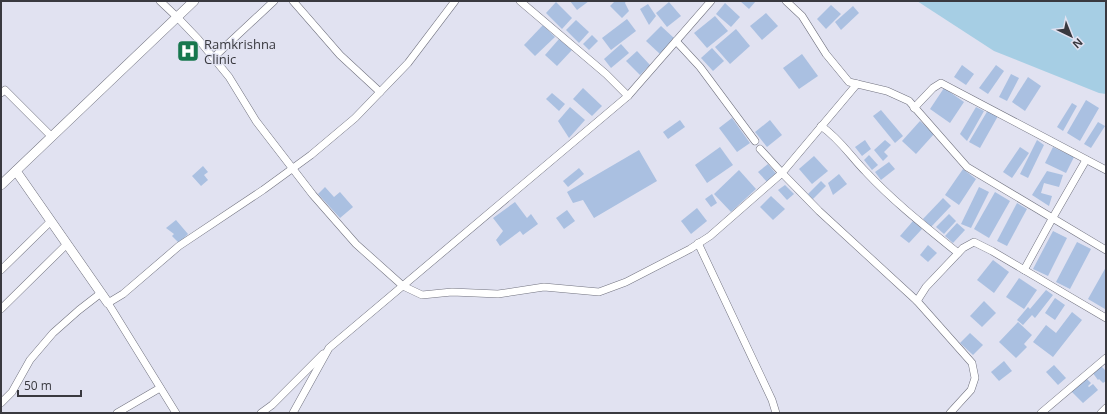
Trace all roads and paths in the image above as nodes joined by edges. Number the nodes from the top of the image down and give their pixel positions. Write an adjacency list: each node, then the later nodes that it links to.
1 (160, 1): 9 (street)
2 (194, 1): 9 (street)
3 (274, 1): 11 (street)
4 (293, 1): 13 (street)
5 (455, 1): 13 (street)
6 (520, 1): 15 (street)
7 (711, 1): 10 (street)
8 (786, 1): 12 (street)
9 (178, 17): 11 (street); 18 (street)
10 (676, 41): 15 (street); 19 (street)
11 (213, 58): 22 (street)
12 (857, 84): 16 (street); 17 (street)
13 (380, 92): 22 (street)
14 (1, 93): 18 (street)
15 (628, 96): 35 (street)
16 (914, 108): 21 (street); 27 (street)
17 (822, 126): 25 (street); 32 (street)
18 (52, 137): 24 (street)
19 (755, 141)
20 (760, 149): 25 (street)
21 (1086, 160): 23 (street); 27 (street)
22 (293, 168): 35 (street); 38 (street)
23 (1106, 170)
24 (16, 171): 26 (street); 28 (street)
25 (782, 173): 29 (street); 37 (street)
26 (1, 185)
27 (1052, 218): 31 (street); 34 (street)
28 (51, 221): 30 (street); 33 (street)
29 (698, 243): 35 (street); 51 (street)
30 (67, 244): 36 (street); 39 (street)
31 (1106, 250)
32 (958, 253): 34 (street); 37 (street)
33 (1, 270)
34 (1024, 270): 40 (street)
35 (403, 286): 41 (street)
36 (101, 294): 38 (street); 44 (street)
37 (917, 301): 46 (street)
38 (108, 303): 43 (street)
39 (1, 309)
40 (1106, 318)
41 (329, 348): 49 (street); 50 (street)
42 (1106, 358): 52 (street)
43 (160, 388): 47 (street); 48 (street)
44 (2, 401)
45 (1106, 408): 53 (street)
46 (954, 412)
47 (118, 413)
48 (176, 413)
49 (261, 413)
50 (293, 413)
51 (776, 413)
52 (1041, 413)
53 (1101, 413)

